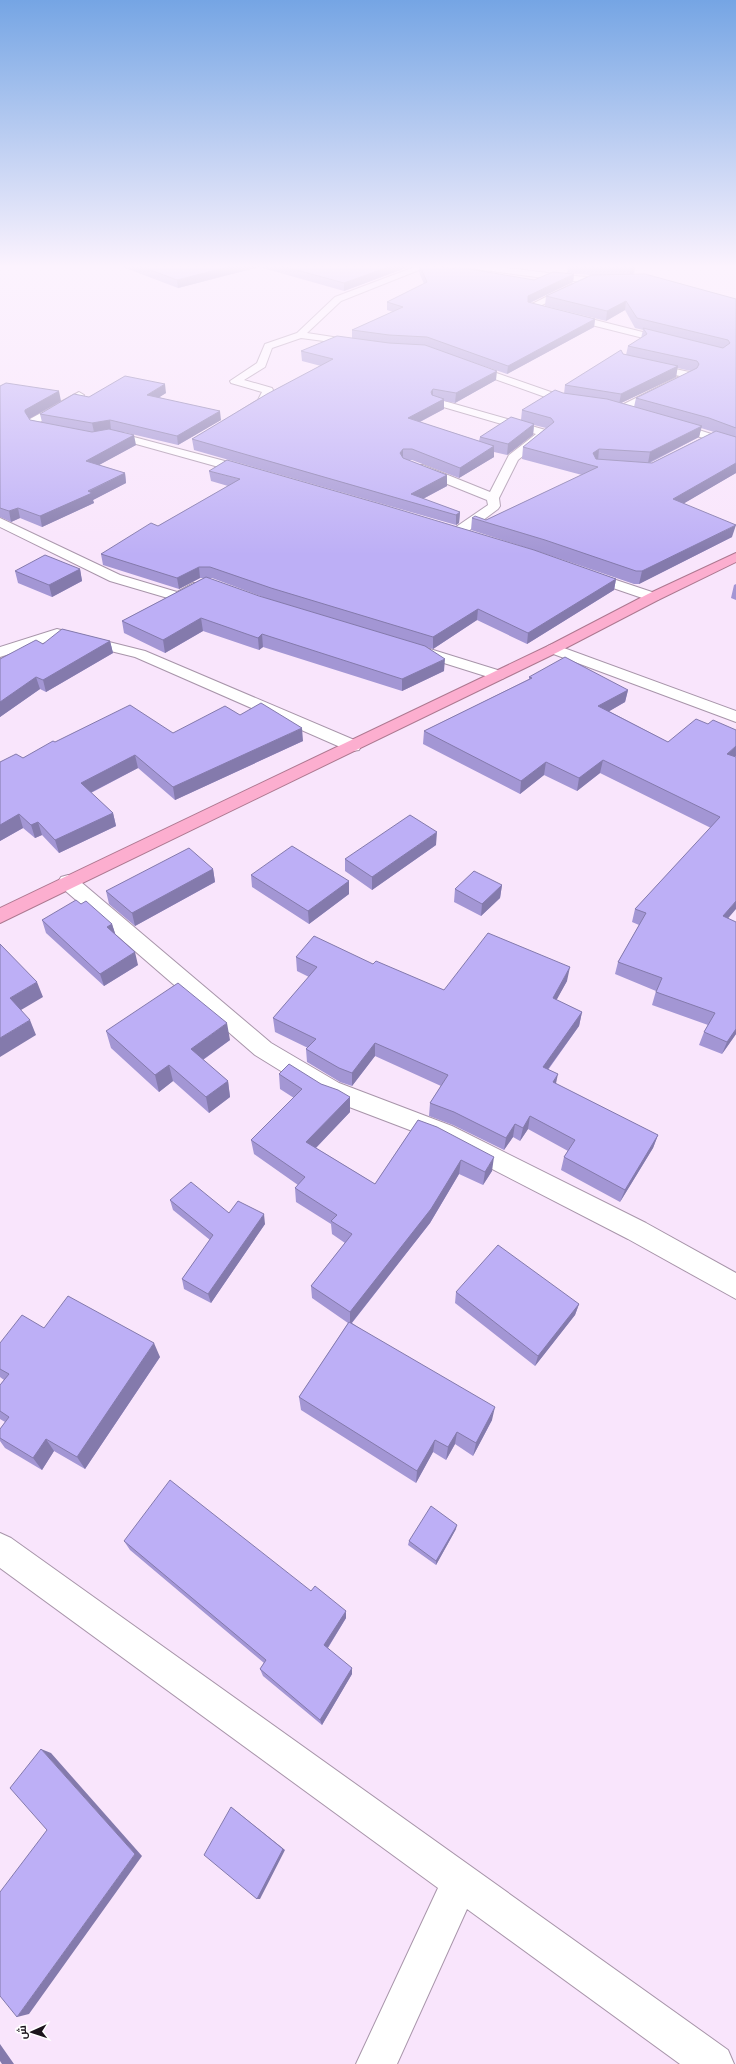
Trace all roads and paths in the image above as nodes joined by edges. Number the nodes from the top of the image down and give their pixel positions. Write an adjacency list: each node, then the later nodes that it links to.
1 (262, 362): 10 (street)
2 (458, 362): 6 (street)
3 (634, 363): 8 (street)
4 (79, 395): 12 (street)
5 (437, 402): 21 (street)
6 (586, 404)
7 (607, 406): 8 (street)
8 (620, 410): 9 (street)
9 (635, 414)
10 (235, 419)
11 (657, 420): 14 (street)
12 (73, 434)
13 (94, 437): 18 (street)
14 (713, 437): 16 (street); 17 (street)
15 (193, 443): 18 (street)
16 (696, 446)
17 (736, 446)
18 (180, 451): 20 (street)
19 (407, 464): 21 (street)
20 (262, 475)
21 (493, 498): 24 (street)
22 (0, 522): 28 (street)
23 (444, 528): 24 (street)
24 (458, 532): 25 (street)
25 (473, 537)
26 (736, 557): 29 (highway)
27 (574, 569): 29 (street)
28 (214, 584)
29 (653, 597): 31 (highway)
30 (401, 645): 33 (street)
31 (552, 649): 33 (highway); 34 (street)
32 (0, 652): 35 (street)
33 (498, 675): 35 (highway)
34 (736, 717)
35 (353, 746): 36 (highway)
36 (68, 882): 37 (highway); 38 (street)
37 (0, 916)
38 (736, 1287)
39 (0, 1549): 40 (street)
40 (461, 1880): 41 (street); 42 (street)
41 (376, 2064)
42 (714, 2064)

